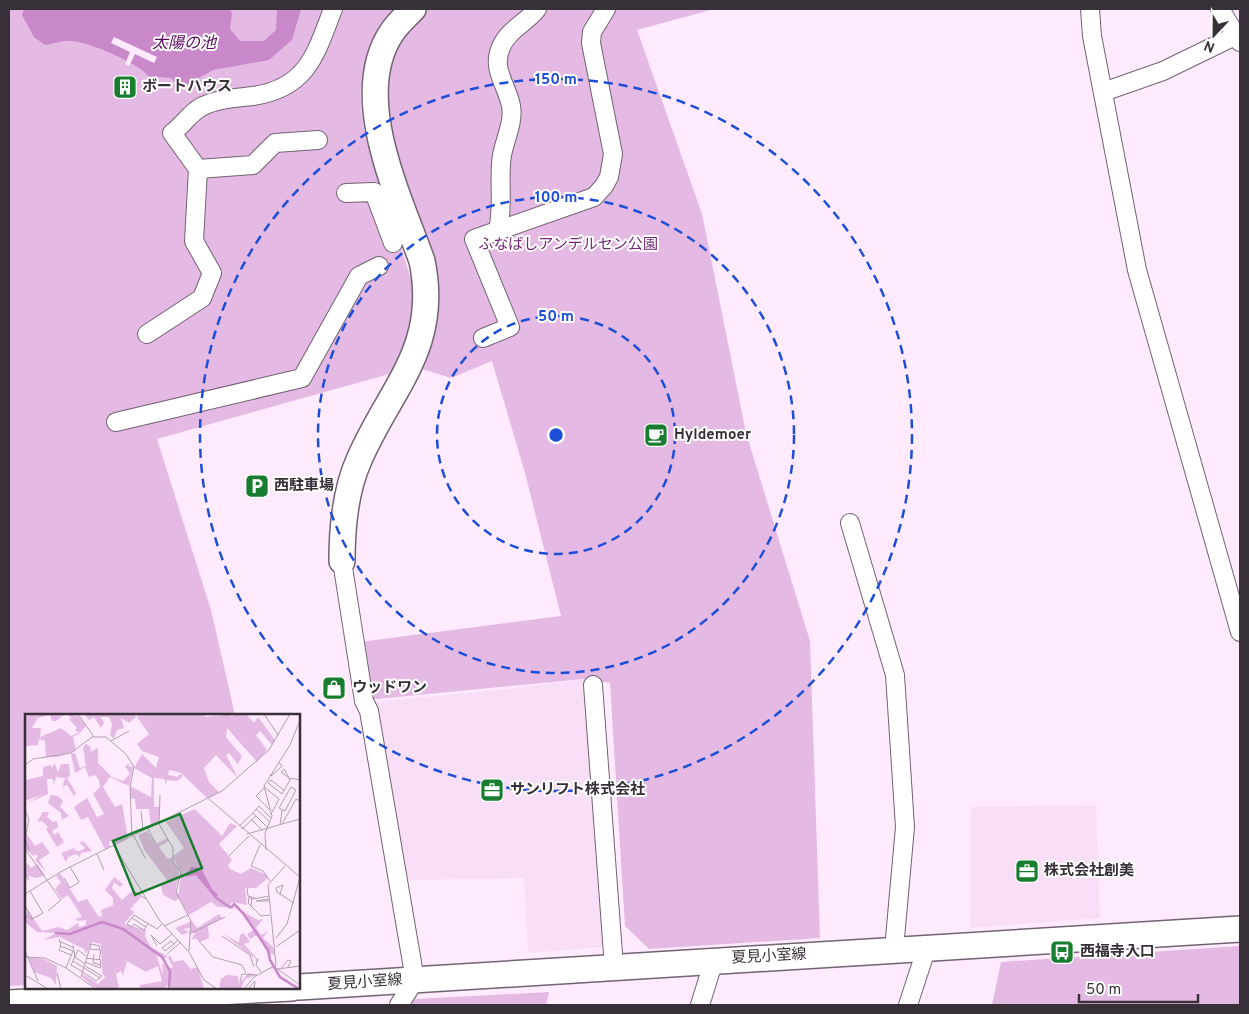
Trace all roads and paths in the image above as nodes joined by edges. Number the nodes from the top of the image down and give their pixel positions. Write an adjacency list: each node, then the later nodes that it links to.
1 (333, 9): 10 (street)
2 (413, 9): 19 (main road)
3 (537, 9): 12 (street)
4 (606, 9): 12 (street)
5 (1090, 9): 8 (street)
6 (1220, 9): 7 (street)
7 (1238, 39): 8 (street)
8 (1103, 92): 20 (street)
9 (318, 140): 10 (street)
10 (198, 169): 15 (street)
11 (346, 193): 13 (street)
12 (498, 231): 16 (street)
13 (393, 243)
14 (379, 266): 17 (street)
15 (147, 334)
16 (483, 338)
17 (116, 422)
18 (850, 522): 24 (street)
19 (342, 561): 27 (street)
20 (1240, 632)
21 (593, 685): 26 (street)
22 (1240, 929): 23 (main road, 夏見小室線)
23 (927, 947): 24 (main road, 夏見小室線); 33 (street)
24 (894, 949): 25 (main road, 夏見小室線)
25 (714, 960): 26 (main road, 夏見小室線); 32 (street)
26 (614, 967): 27 (main road, 夏見小室線)
27 (415, 980): 28 (main road, 夏見小室線); 31 (street)
28 (300, 987)
29 (273, 989): 30 (main road)
30 (9, 1003)
31 (400, 1005)
32 (700, 1005)
33 (908, 1005)

